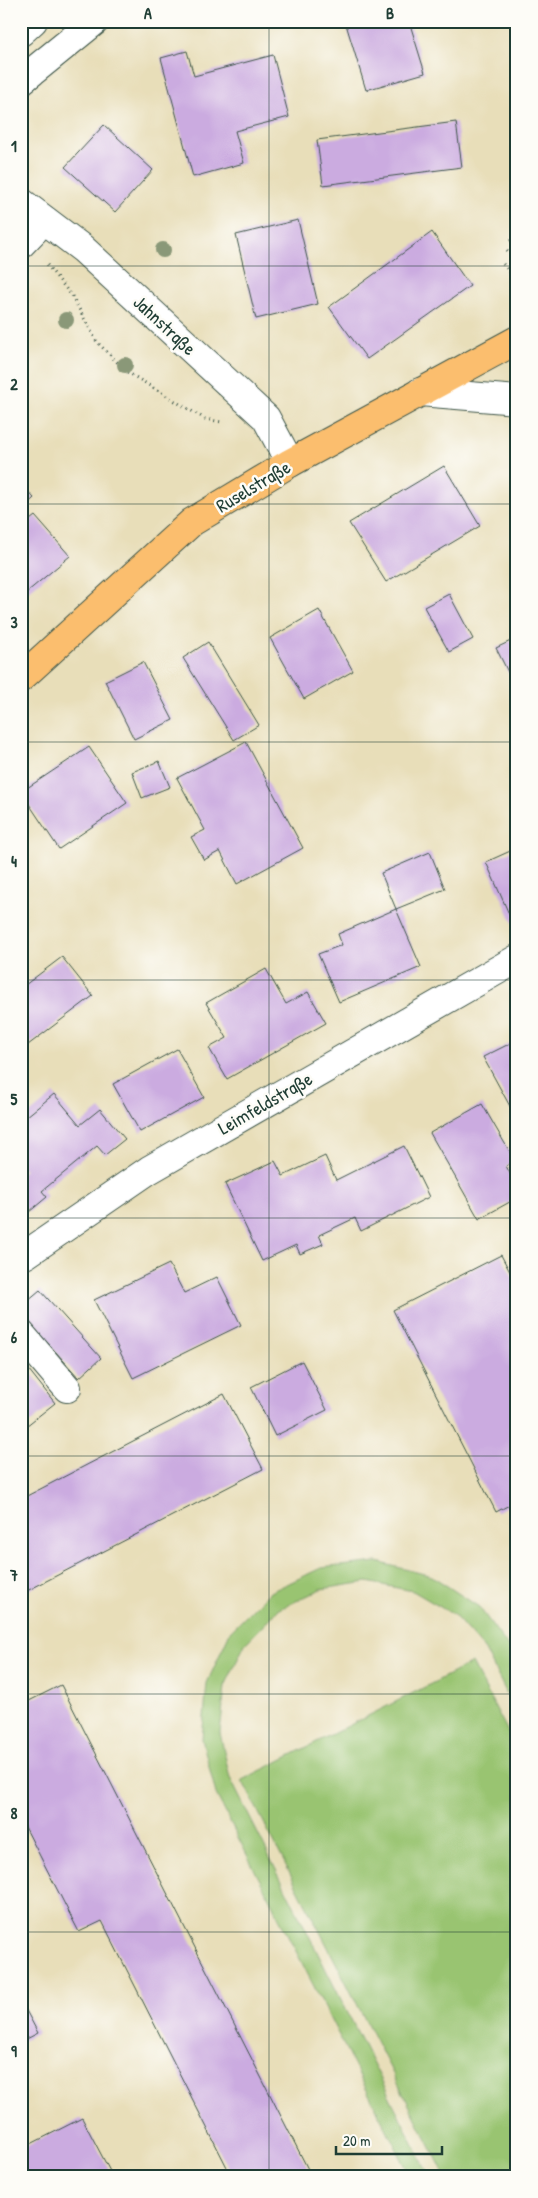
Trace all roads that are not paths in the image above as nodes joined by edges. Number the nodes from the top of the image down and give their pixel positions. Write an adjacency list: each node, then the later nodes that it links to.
1 (34, 21): 3 (street)
2 (95, 21): 4 (street)
3 (21, 32)
4 (21, 81)
5 (21, 202): 6 (street, Jahnstraße)
6 (31, 234): 10 (street, Jahnstraße)
7 (517, 340): 8 (main road, Ruselstraße)
8 (420, 392): 9 (street); 10 (main road, Ruselstraße)
9 (517, 400)
10 (290, 463): 11 (main road, Ruselstraße)
11 (21, 678)
12 (517, 959): 13 (street, Leimfeldstraße)
13 (22, 1256)
14 (21, 1334): 15 (street)
15 (67, 1388)

